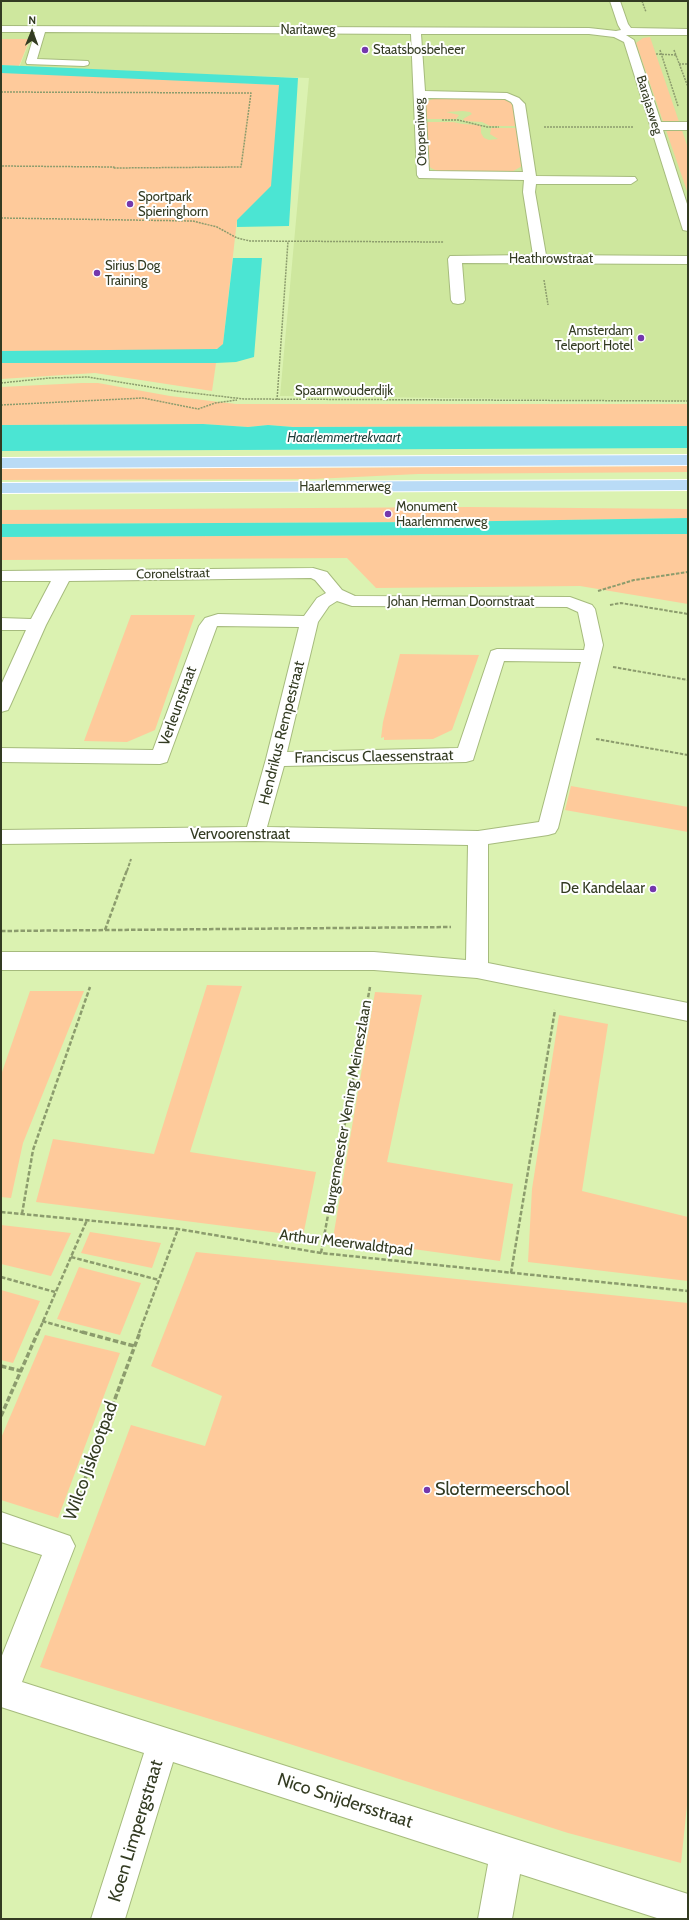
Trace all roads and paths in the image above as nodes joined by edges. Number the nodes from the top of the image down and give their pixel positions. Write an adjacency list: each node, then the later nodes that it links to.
1 (615, 1): 5 (street)
2 (1, 29): 3 (street, Naritaweg)
3 (42, 29): 4 (street, Naritaweg); 9 (street)
4 (416, 30): 8 (street, Naritaweg); 14 (street, Otopeniweg)
5 (628, 32): 6 (street); 8 (street)
6 (657, 32): 7 (street); 10 (path); 17 (path, Barajasweg)
7 (688, 32)
8 (616, 34): 16 (street, Barajasweg)
9 (84, 63)
10 (679, 64): 11 (path); 12 (path)
11 (688, 64)
12 (688, 87)
13 (1, 92): 20 (path)
14 (419, 94): 15 (street, Otopeniweg); 18 (street)
15 (420, 120): 18 (path); 21 (street, Otopeniweg)
16 (655, 126): 17 (street); 24 (street, Barajasweg)
17 (686, 126)
18 (522, 127): 19 (path); 21 (street)
19 (634, 127)
20 (1, 166)
21 (529, 178): 22 (street); 27 (street)
22 (631, 180)
23 (1, 218): 25 (path)
24 (688, 227)
25 (288, 241): 26 (path); 34 (path)
26 (444, 242)
27 (540, 259): 28 (street, Heathrowstraat); 30 (street, Heathrowstraat)
28 (688, 260)
29 (544, 277): 31 (path)
30 (458, 300)
31 (548, 305)
32 (1, 383): 33 (path, Spaarnwouderdijk)
33 (244, 399): 34 (path, Spaarnwouderdijk); 36 (path)
34 (277, 400): 35 (path, Spaarnwouderdijk)
35 (688, 400)
36 (1, 405)
37 (688, 460): 38 (main road, Haarlemmerweg)
38 (1, 463)
39 (688, 486): 40 (main road, Haarlemmerweg)
40 (1, 488)
41 (688, 572): 45 (path)
42 (63, 575): 43 (street, Coronelstraat); 44 (street, Coronelstraat); 49 (street)
43 (1, 576)
44 (336, 594): 45 (street, Johan Herman Doornstraat); 47 (street, Hendrikus Rempestraat)
45 (578, 606): 46 (path); 50 (street)
46 (688, 614)
47 (309, 622): 54 (street, Verleunstraat); 56 (street, Hendrikus Rempestraat)
48 (1, 624): 49 (street)
49 (37, 625): 52 (street)
50 (590, 660): 51 (path); 53 (street); 56 (street, Franciscus Claessenstraat)
51 (688, 680)
52 (1, 706)
53 (572, 735): 55 (path); 60 (street)
54 (1, 755)
55 (688, 755)
56 (276, 759): 57 (street, Hendrikus Rempestraat)
57 (255, 834): 58 (street, Vervoorenstraat); 60 (street, Vervoorenstraat)
58 (139, 836): 59 (street, Vervoorenstraat); 62 (path)
59 (1, 837)
60 (478, 838): 61 (street)
61 (478, 927): 62 (path); 67 (street)
62 (105, 930): 63 (path)
63 (1, 931)
64 (1, 960): 65 (street)
65 (100, 960): 66 (street); 71 (path)
66 (374, 961): 67 (street); 74 (path, Burgemeester Vening Meineszlaan)
67 (477, 969): 68 (street)
68 (559, 986): 69 (street); 76 (path)
69 (688, 1012)
70 (1, 1212): 71 (path, Arthur Meerwaldtpad)
71 (22, 1214): 72 (path, Arthur Meerwaldtpad)
72 (87, 1220): 73 (path, Arthur Meerwaldtpad); 75 (path)
73 (178, 1229): 74 (path, Arthur Meerwaldtpad); 78 (path, Wilco Jiskootpad)
74 (321, 1253): 76 (path, Arthur Meerwaldtpad)
75 (71, 1257): 78 (path); 80 (path)
76 (511, 1273): 79 (path, Arthur Meerwaldtpad)
77 (1, 1277): 80 (path)
78 (159, 1280): 82 (path, Wilco Jiskootpad)
79 (688, 1291)
80 (55, 1292): 81 (path)
81 (42, 1322): 82 (path); 84 (path)
82 (134, 1346): 87 (path, Wilco Jiskootpad)
83 (1, 1366): 84 (path)
84 (21, 1371): 85 (path)
85 (1, 1416)
86 (1, 1526): 87 (street)
87 (60, 1546): 88 (street)
88 (2, 1692): 89 (street, Nico Snijdersstraat)
89 (163, 1743): 90 (street, Nico Snijdersstraat); 92 (street, Koen Limpergstraat)
90 (507, 1854): 91 (street, Nico Snijdersstraat); 93 (street)
91 (688, 1911)
92 (108, 1919)
93 (495, 1919)

